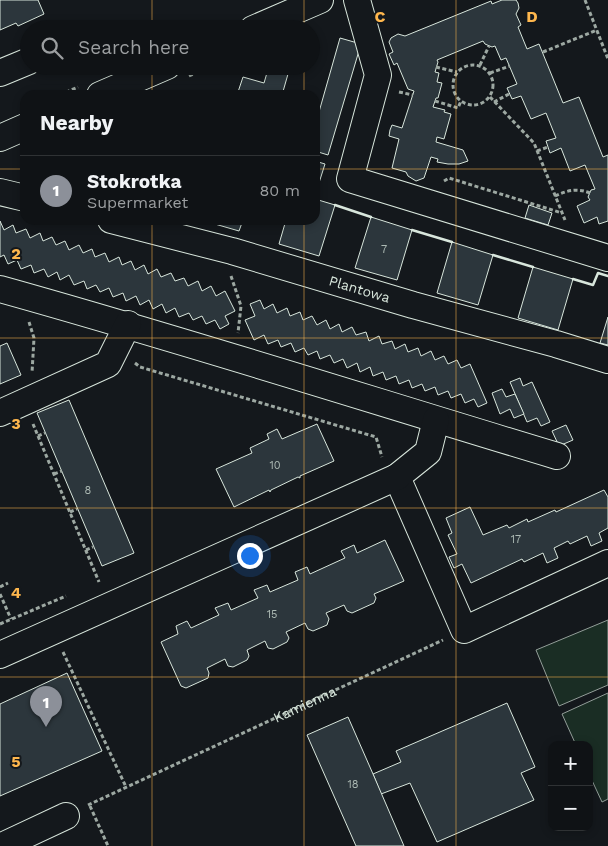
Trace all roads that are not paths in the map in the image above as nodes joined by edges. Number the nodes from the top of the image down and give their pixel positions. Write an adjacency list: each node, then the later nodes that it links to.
1 (320, 0): 3 (street)
2 (357, 0): 13 (street)
3 (274, 20)
4 (20, 65): 5 (street)
5 (0, 73)
6 (146, 75): 7 (street)
7 (112, 90)
8 (20, 129): 9 (street)
9 (0, 138)
10 (0, 192): 11 (street)
11 (20, 197)
12 (131, 225): 16 (street, Plantowa)
13 (608, 258)
14 (0, 289): 15 (street)
15 (121, 351): 17 (street); 18 (street)
16 (608, 360)
17 (0, 413)
18 (436, 420): 19 (street); 20 (street)
19 (557, 456)
20 (389, 468): 21 (street); 22 (street)
21 (608, 563)
22 (0, 655)
23 (66, 816): 24 (street)
24 (2, 846)

